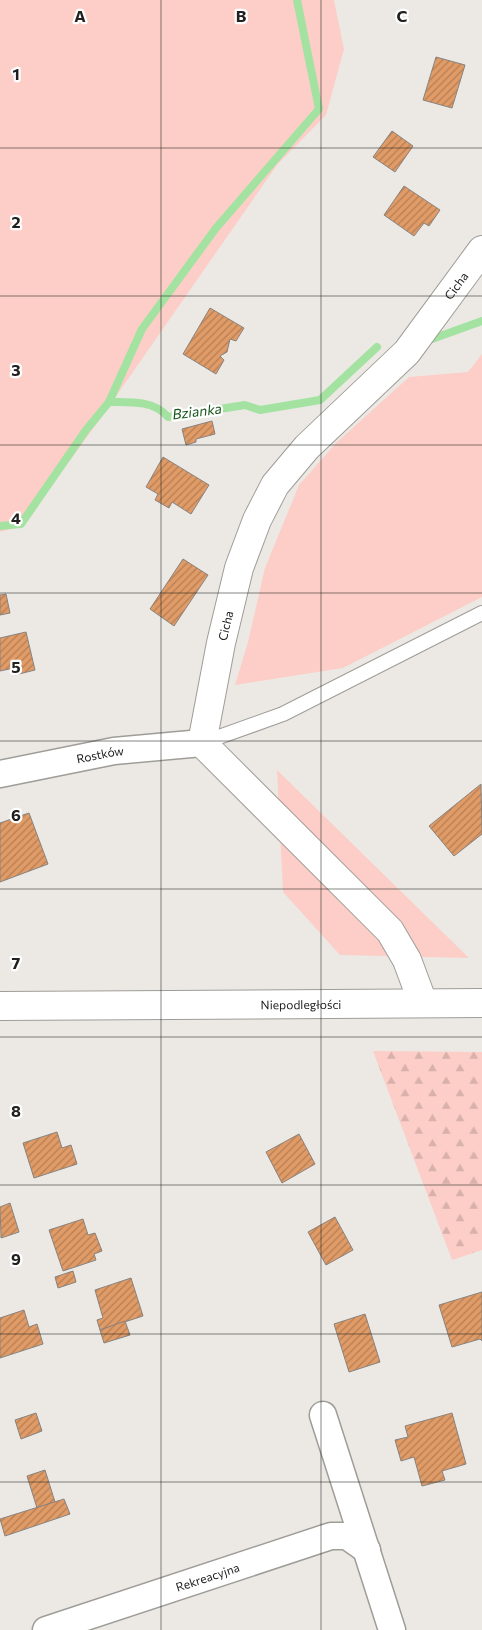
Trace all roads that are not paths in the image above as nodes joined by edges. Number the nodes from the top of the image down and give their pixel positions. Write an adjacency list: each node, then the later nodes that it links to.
1 (482, 250): 3 (street, Cicha)
2 (482, 612): 3 (lane)
3 (202, 744): 4 (street, Rostków); 5 (street)
4 (0, 774)
5 (423, 1003): 6 (street, Niepodległości); 7 (street, Niepodległości)
6 (482, 1003)
7 (0, 1006)
8 (323, 1415): 9 (street)
9 (367, 1550): 10 (street, Rekreacyjna); 11 (street)
10 (46, 1630)
11 (392, 1630)

